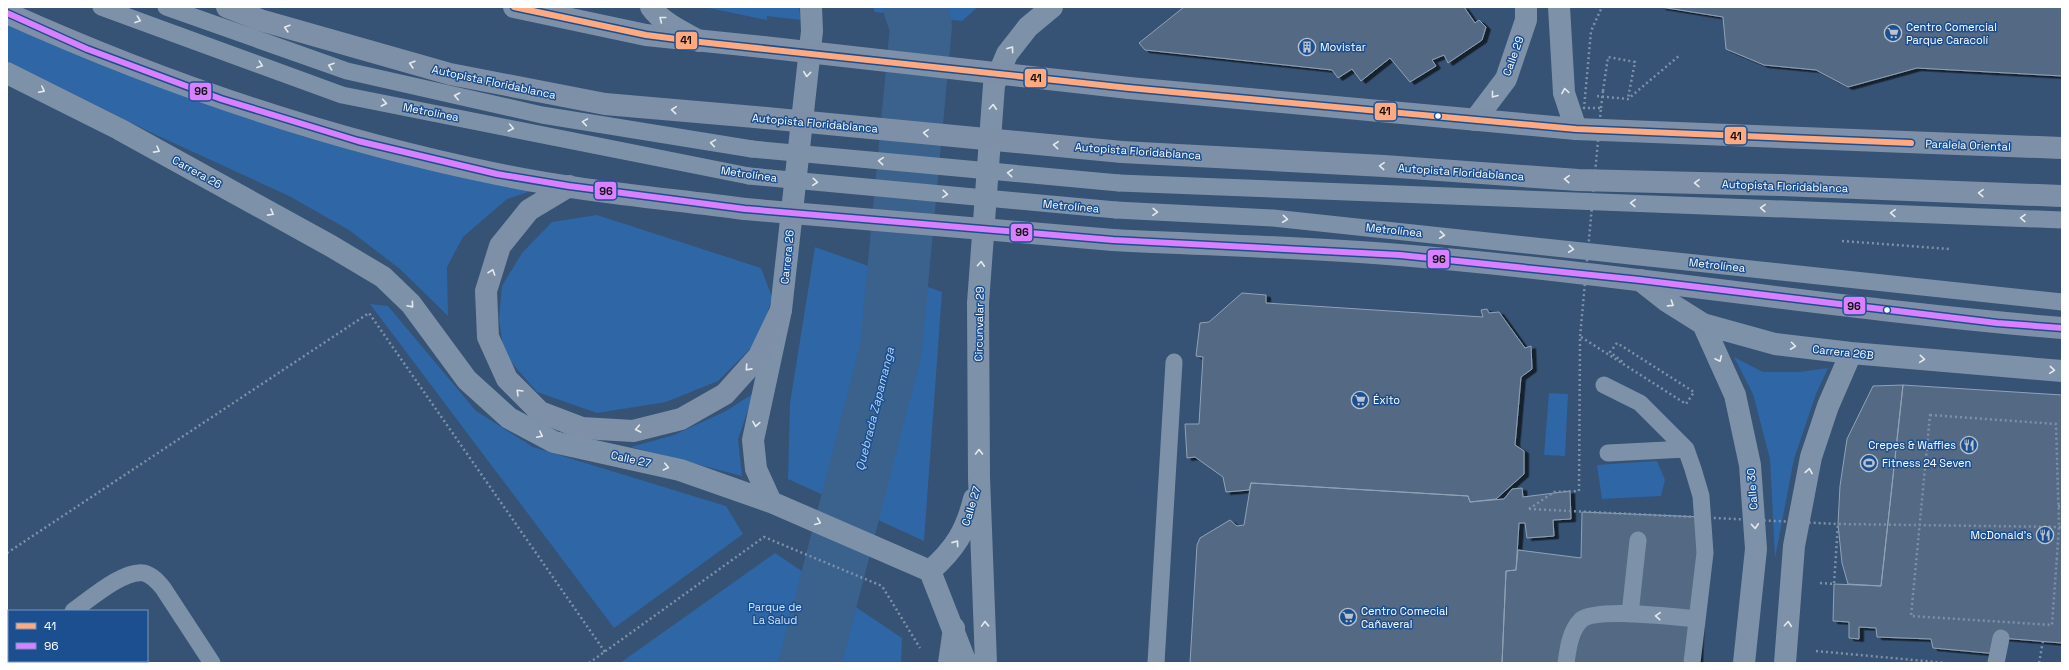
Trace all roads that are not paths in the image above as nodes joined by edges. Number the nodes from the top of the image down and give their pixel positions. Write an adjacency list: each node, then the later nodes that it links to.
1 (101, 7): 21 (lane, Metrolínea, one-way to 21, bridge)
2 (166, 7): 18 (lane, Metrolínea, one-way to 2, bridge)
3 (227, 7): 17 (highway, Autopista Floridablanca, one-way to 3, bridge)
4 (514, 7): 11 (highway, Paralela Oriental)
5 (651, 7): 11 (street, one-way to 5)
6 (811, 7): 22 (street, Carrera 26, one-way to 22)
7 (1052, 7): 31 (street, Circunvalar 29, one-way to 7)
8 (1526, 7): 13 (street, Calle 29, one-way to 13)
9 (1559, 7): 14 (street, one-way to 9)
10 (7, 13): 16 (highway)
11 (700, 42): 13 (highway, Paralela Oriental, bridge)
12 (7, 73): 19 (street, Carrera 26, one-way to 19)
13 (1475, 120): 14 (highway, Paralela Oriental)
14 (1576, 129): 15 (highway, Paralela Oriental)
15 (2062, 148)
16 (569, 186): 20 (highway, bridge); 22 (highway, one-way to 16)
17 (2062, 196)
18 (2062, 220)
19 (383, 277): 32 (street, Calle 27, one-way to 32)
20 (1640, 280): 23 (street, Carrera 26B, one-way to 23); 24 (highway)
21 (2062, 302)
22 (781, 310): 32 (street, Carrera 26, one-way to 32)
23 (1703, 324): 25 (street, Carrera 26B, one-way to 25); 47 (street, Calle 30, one-way to 47)
24 (2062, 328)
25 (1851, 353): 27 (street, Carrera 26B, one-way to 27); 48 (street, one-way to 25)
26 (1174, 362): 44 (lane)
27 (2062, 371)
28 (1604, 385): 29 (lane)
29 (1686, 449): 30 (lane); 37 (lane)
30 (1608, 453)
31 (979, 477): 34 (street, Calle 27, one-way to 31); 43 (street, Circunvalar 29, one-way to 31)
32 (777, 504): 34 (street, Calle 27, one-way to 34)
33 (1638, 540): 36 (lane)
34 (930, 571): 38 (street)
35 (74, 610): 40 (lane)
36 (1630, 614): 37 (lane, one-way to 36); 45 (lane)
37 (1696, 619): 46 (lane)
38 (954, 628): 41 (street); 42 (street)
39 (2001, 638): 49 (lane)
40 (212, 663)
41 (949, 663)
42 (966, 663)
43 (986, 663)
44 (1156, 663)
45 (1566, 663)
46 (1692, 663)
47 (1744, 663)
48 (1785, 663)
49 (1996, 663)

